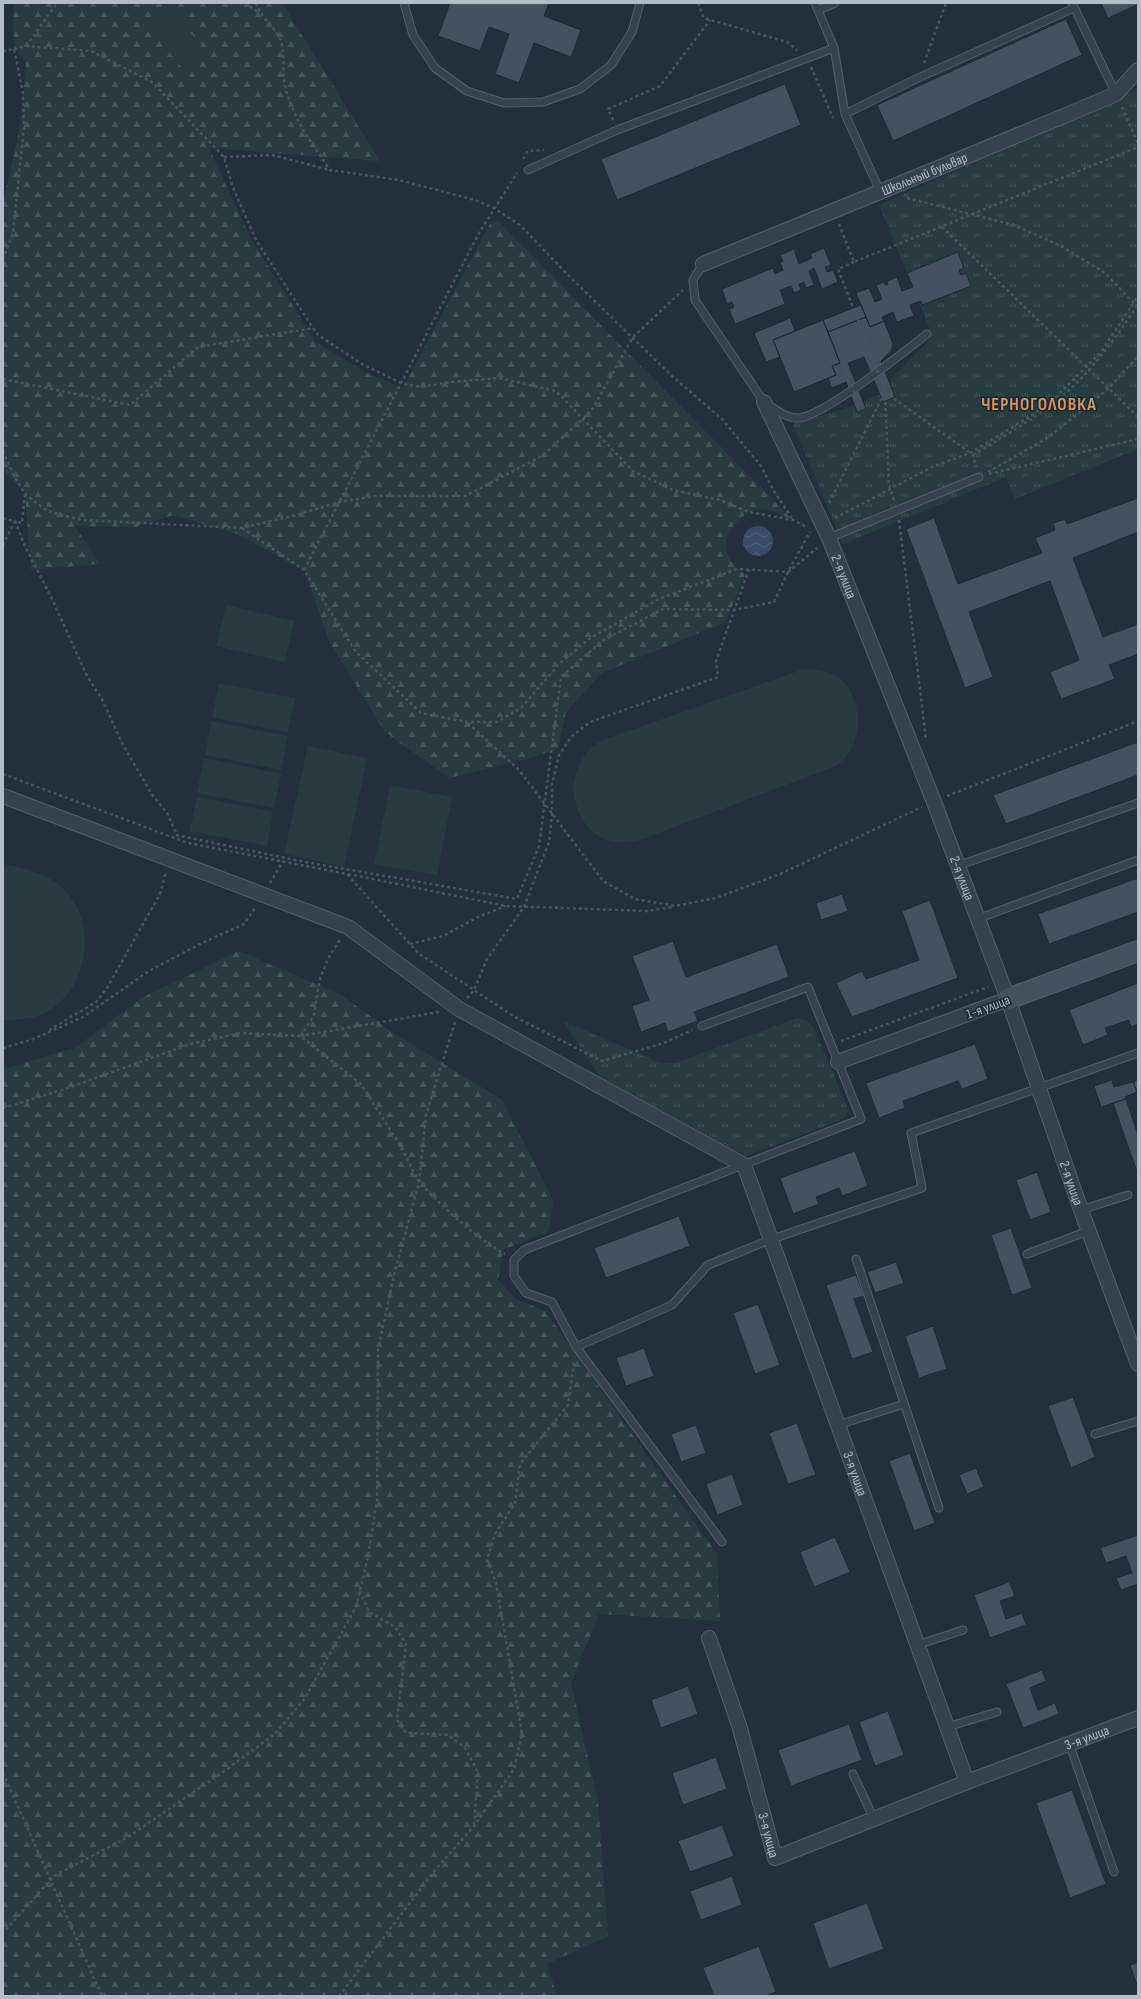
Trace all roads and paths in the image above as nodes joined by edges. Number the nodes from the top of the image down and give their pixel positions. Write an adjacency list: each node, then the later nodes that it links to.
1 (57, 3): 14 (path)
2 (245, 3): 12 (path)
3 (256, 3): 12 (path)
4 (404, 3): 5 (lane)
5 (640, 3)
6 (698, 3): 13 (path)
7 (815, 3): 11 (lane)
8 (835, 3): 11 (lane)
9 (946, 3): 20 (path)
10 (1073, 6): 20 (lane); 21 (lane)
11 (818, 10): 15 (lane)
12 (259, 12): 27 (path)
13 (710, 20): 18 (path); 24 (path)
14 (26, 46): 16 (path); 26 (path)
15 (834, 48): 18 (lane); 22 (lane)
16 (14, 49): 17 (path); 34 (path)
17 (3, 51)
18 (807, 59): 23 (path); 24 (lane)
19 (1138, 70): 21 (street, Школьный бульвар)
20 (918, 78): 22 (lane)
21 (1116, 94): 25 (path); 29 (street, Школьный бульвар)
22 (845, 114): 29 (lane)
23 (836, 124)
24 (617, 130): 28 (lane)
25 (1138, 146): 32 (path)
26 (224, 157): 27 (path); 42 (path)
27 (330, 170): 30 (path)
28 (528, 170): 30 (path)
29 (880, 191): 31 (street, Школьный бульвар); 32 (path)
30 (494, 208): 44 (path); 49 (path)
31 (834, 212): 35 (path); 36 (street, Школьный бульвар)
32 (973, 214): 33 (path); 40 (path)
33 (942, 226): 35 (path); 47 (path)
34 (3, 259)
35 (854, 262): 51 (path, bridge)
36 (703, 264): 52 (lane)
37 (685, 286): 44 (path)
38 (1138, 296): 40 (path)
39 (1138, 301): 41 (path)
40 (1134, 303): 41 (path); 47 (path)
41 (1138, 307): 47 (path)
42 (313, 328): 48 (path); 49 (path)
43 (927, 334): 52 (lane)
44 (633, 337): 55 (path); 65 (path)
45 (1138, 356): 50 (path)
46 (845, 368): 53 (path, bridge)
47 (1087, 369): 50 (path); 58 (path)
48 (3, 379)
49 (401, 383): 55 (path); 62 (path)
50 (1108, 389): 54 (path); 59 (path)
51 (886, 392): 58 (path); 60 (path); 67 (path)
52 (764, 402): 67 (street, 2-я улица)
53 (859, 404)
54 (1138, 417)
55 (583, 419): 62 (path); 65 (path)
56 (1138, 439): 59 (path)
57 (3, 451): 61 (path)
58 (970, 453): 60 (path)
59 (979, 477): 63 (lane)
60 (890, 489): 63 (path); 67 (path)
61 (25, 494): 66 (path); 69 (path)
62 (340, 502): 69 (path); 73 (path)
63 (898, 511): 70 (lane); 78 (path)
64 (3, 518): 66 (path)
65 (793, 520): 68 (path)
66 (15, 521): 71 (path); 84 (path)
67 (818, 524): 68 (path); 68 (path); 70 (street, 2-я улица); 74 (path)
68 (807, 527)
69 (242, 528): 73 (path)
70 (829, 538): 74 (path); 80 (street, 2-я улица)
71 (3, 545)
72 (749, 569): 74 (path); 75 (path); 77 (path)
73 (304, 570): 77 (path)
74 (788, 572): 75 (path)
75 (734, 610): 81 (path); 83 (path)
76 (1138, 721): 80 (path)
77 (468, 722): 81 (path)
78 (927, 746)
79 (3, 796): 86 (street)
80 (934, 802): 89 (street, 2-я улица); 93 (path)
81 (543, 803): 83 (path); 84 (path)
82 (1138, 803): 89 (lane)
83 (552, 815): 93 (path); 94 (path)
84 (176, 835): 85 (path)
85 (178, 840)
86 (170, 860): 91 (street); 102 (path)
87 (1138, 860): 95 (lane)
88 (283, 861): 91 (path)
89 (957, 866): 95 (street, 2-я улица)
90 (347, 874): 92 (path)
91 (263, 896): 96 (street); 102 (path)
92 (506, 906): 94 (path); 97 (path)
93 (675, 906): 94 (path)
94 (524, 907): 100 (path)
95 (977, 918): 99 (street, 2-я улица)
96 (348, 927): 100 (street); 103 (path)
97 (410, 944)
98 (1138, 951): 99 (street, 1-я улица)
99 (1004, 991): 104 (path); 107 (street, 1-я улица); 108 (street, 2-я улица)
100 (459, 1009): 103 (path); 110 (street); 111 (path)
101 (702, 1026): 104 (lane)
102 (42, 1035): 105 (path)
103 (300, 1036): 109 (path); 111 (path)
104 (831, 1045): 107 (lane)
105 (3, 1048)
106 (1138, 1053): 108 (lane)
107 (838, 1062): 110 (lane)
108 (1037, 1088): 113 (street, 2-я улица); 115 (lane)
109 (3, 1108)
110 (744, 1165): 115 (street, 3-я улица); 118 (lane)
111 (420, 1182): 118 (path); 127 (path)
112 (1128, 1195): 113 (lane)
113 (1081, 1210): 114 (street, 2-я улица)
114 (1088, 1231): 116 (lane); 120 (street, 2-я улица)
115 (772, 1239): 119 (lane); 123 (street, 3-я улица)
116 (1027, 1254)
117 (856, 1259): 121 (lane)
118 (514, 1260): 119 (lane)
119 (576, 1347): 126 (lane); 139 (path)
120 (1138, 1364)
121 (904, 1404): 123 (lane); 125 (lane)
122 (1138, 1421): 124 (lane)
123 (838, 1425): 130 (street, 3-я улица)
124 (1095, 1434)
125 (939, 1508)
126 (722, 1542)
127 (360, 1590): 139 (path); 141 (path)
128 (963, 1630): 130 (lane)
129 (709, 1638): 138 (street, 3-я улица)
130 (917, 1645): 133 (street, 3-я улица)
131 (997, 1712): 133 (lane)
132 (1138, 1718): 134 (street, 3-я улица)
133 (947, 1727): 137 (street, 3-я улица)
134 (1069, 1743): 137 (street, 3-я улица); 140 (lane)
135 (3, 1773): 141 (path)
136 (853, 1774): 138 (lane)
137 (967, 1782): 138 (street, 3-я улица)
138 (874, 1819)
139 (474, 1826): 144 (path)
140 (1114, 1872)
141 (50, 1880): 142 (path); 143 (path)
142 (3, 1933)
143 (102, 1996)
144 (339, 1996)

